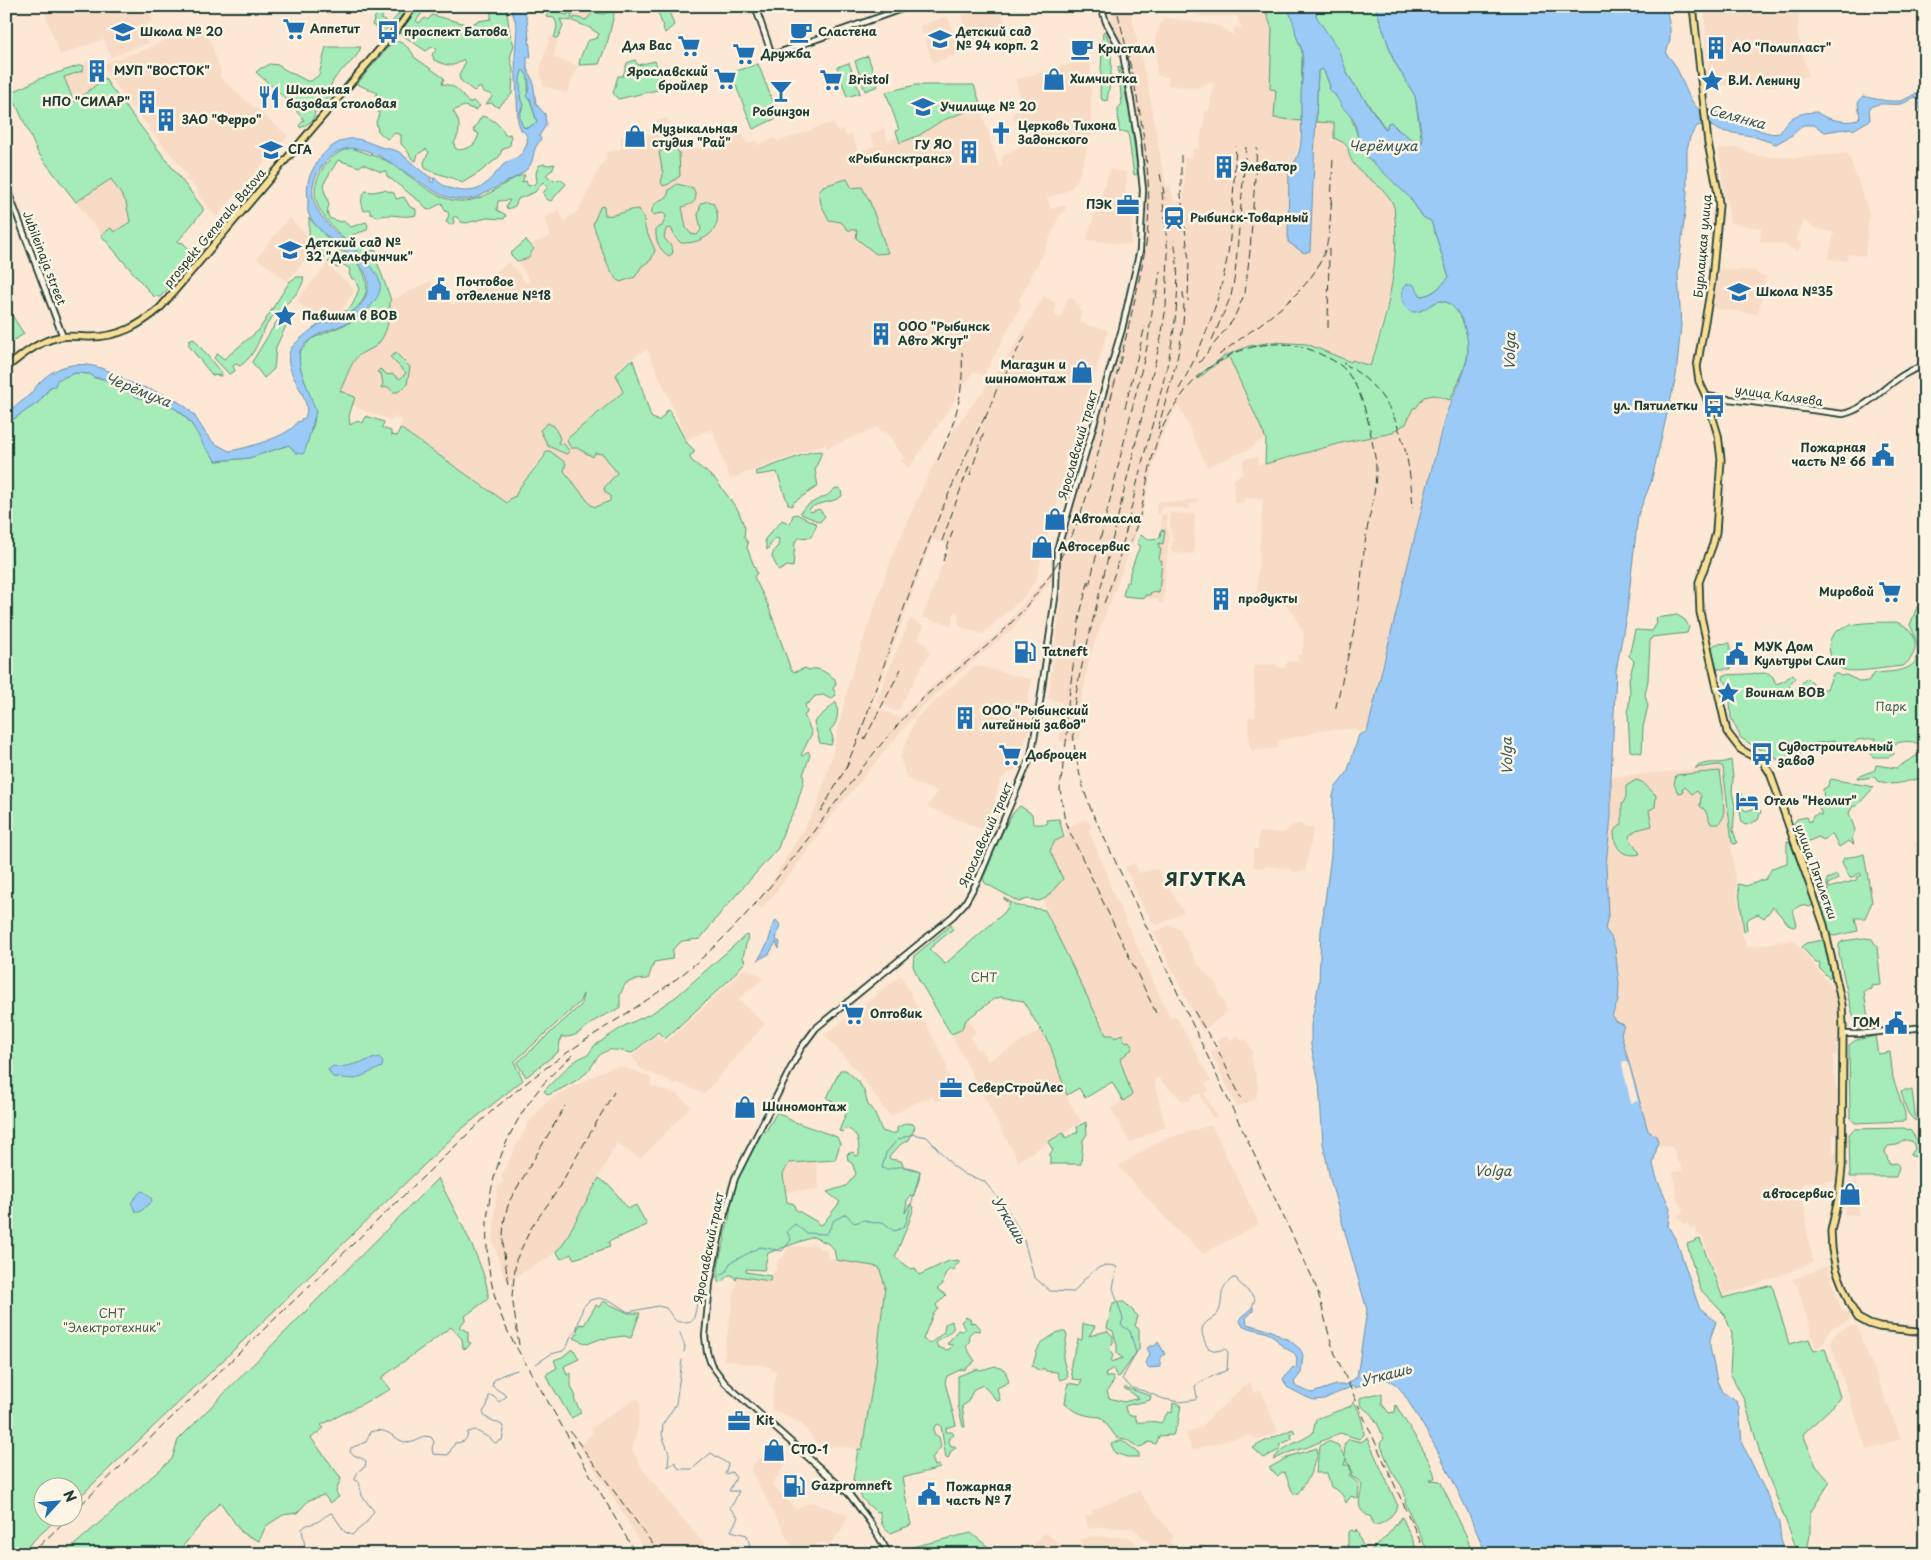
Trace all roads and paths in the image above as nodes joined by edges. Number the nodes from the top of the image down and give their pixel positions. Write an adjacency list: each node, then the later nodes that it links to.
1 (414, 6): 7 (main road, prospekt Generala Batova)
2 (755, 6): 3 (street)
3 (910, 6)
4 (1693, 6): 10 (main road, Бурлацкая улица)
5 (1101, 7): 14 (street, Ярославский тракт)
6 (6, 186): 7 (street, Jubileinaja street)
7 (63, 337): 9 (main road, prospekt Generala Batova)
8 (1925, 366): 10 (street, улица Каляева)
9 (6, 368)
10 (1706, 396): 12 (main road, улица Пятилетки)
11 (1925, 1027): 12 (street)
12 (1843, 1034): 13 (main road, улица Пятилетки)
13 (1925, 1332)
14 (889, 1554)

